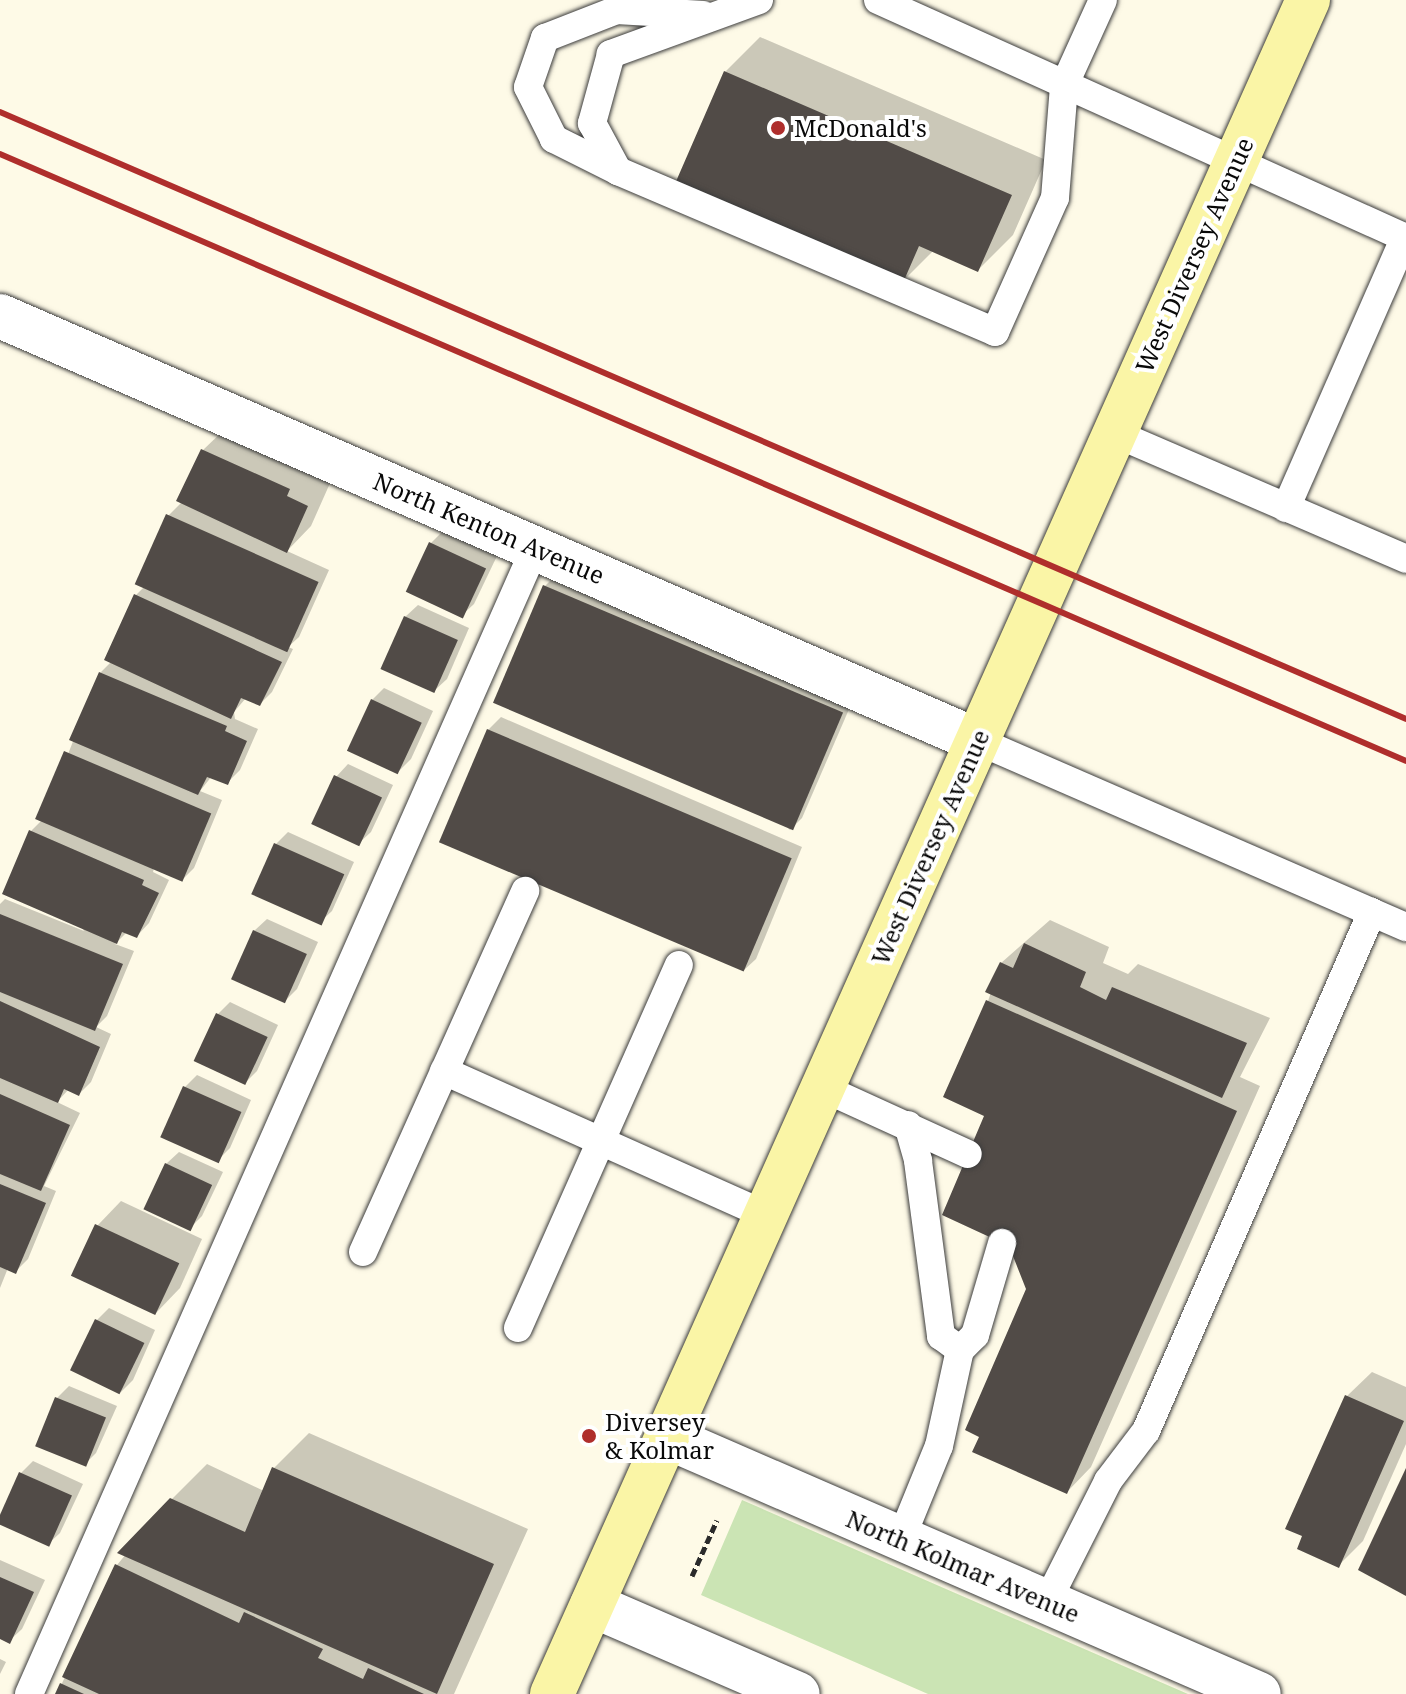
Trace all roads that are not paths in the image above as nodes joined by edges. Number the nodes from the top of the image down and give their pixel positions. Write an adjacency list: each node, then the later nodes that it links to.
1 (759, 0): 5 (lane)
2 (878, 0): 6 (lane)
3 (1103, 0): 6 (lane)
4 (1308, 0): 7 (main road, West Diversey Avenue)
5 (716, 16): 8 (lane); 8 (lane)
6 (1064, 86): 7 (lane); 8 (lane)
7 (1235, 163): 9 (lane); 11 (main road, West Diversey Avenue)
8 (618, 171)
9 (1405, 238): 12 (lane)
10 (5, 332): 13 (street, North Kenton Avenue)
11 (1114, 433): 12 (lane); 15 (main road, West Diversey Avenue)
12 (1286, 508): 14 (lane)
13 (535, 548): 15 (street, North Kenton Avenue); 34 (lane)
14 (1406, 559)
15 (978, 741): 17 (lane); 21 (main road, West Diversey Avenue)
16 (525, 891): 20 (lane)
17 (1372, 912): 18 (lane); 32 (lane)
18 (1406, 927)
19 (679, 965): 23 (lane)
20 (444, 1071): 23 (lane); 27 (lane)
21 (823, 1088): 22 (lane); 25 (main road, West Diversey Avenue)
22 (908, 1125): 24 (lane); 29 (lane)
23 (601, 1141): 25 (lane); 28 (lane)
24 (968, 1154)
25 (766, 1215): 30 (main road, West Diversey Avenue)
26 (1002, 1243): 29 (lane)
27 (363, 1252)
28 (518, 1328)
29 (960, 1350): 31 (lane)
30 (667, 1437): 31 (street, North Kolmar Avenue); 33 (main road, West Diversey Avenue)
31 (901, 1539): 32 (street, North Kolmar Avenue)
32 (1047, 1602): 37 (street, North Kolmar Avenue)
33 (592, 1605): 35 (main road, West Diversey Avenue); 36 (street)
34 (29, 1694)
35 (552, 1694)
36 (798, 1694)
37 (1259, 1694)

